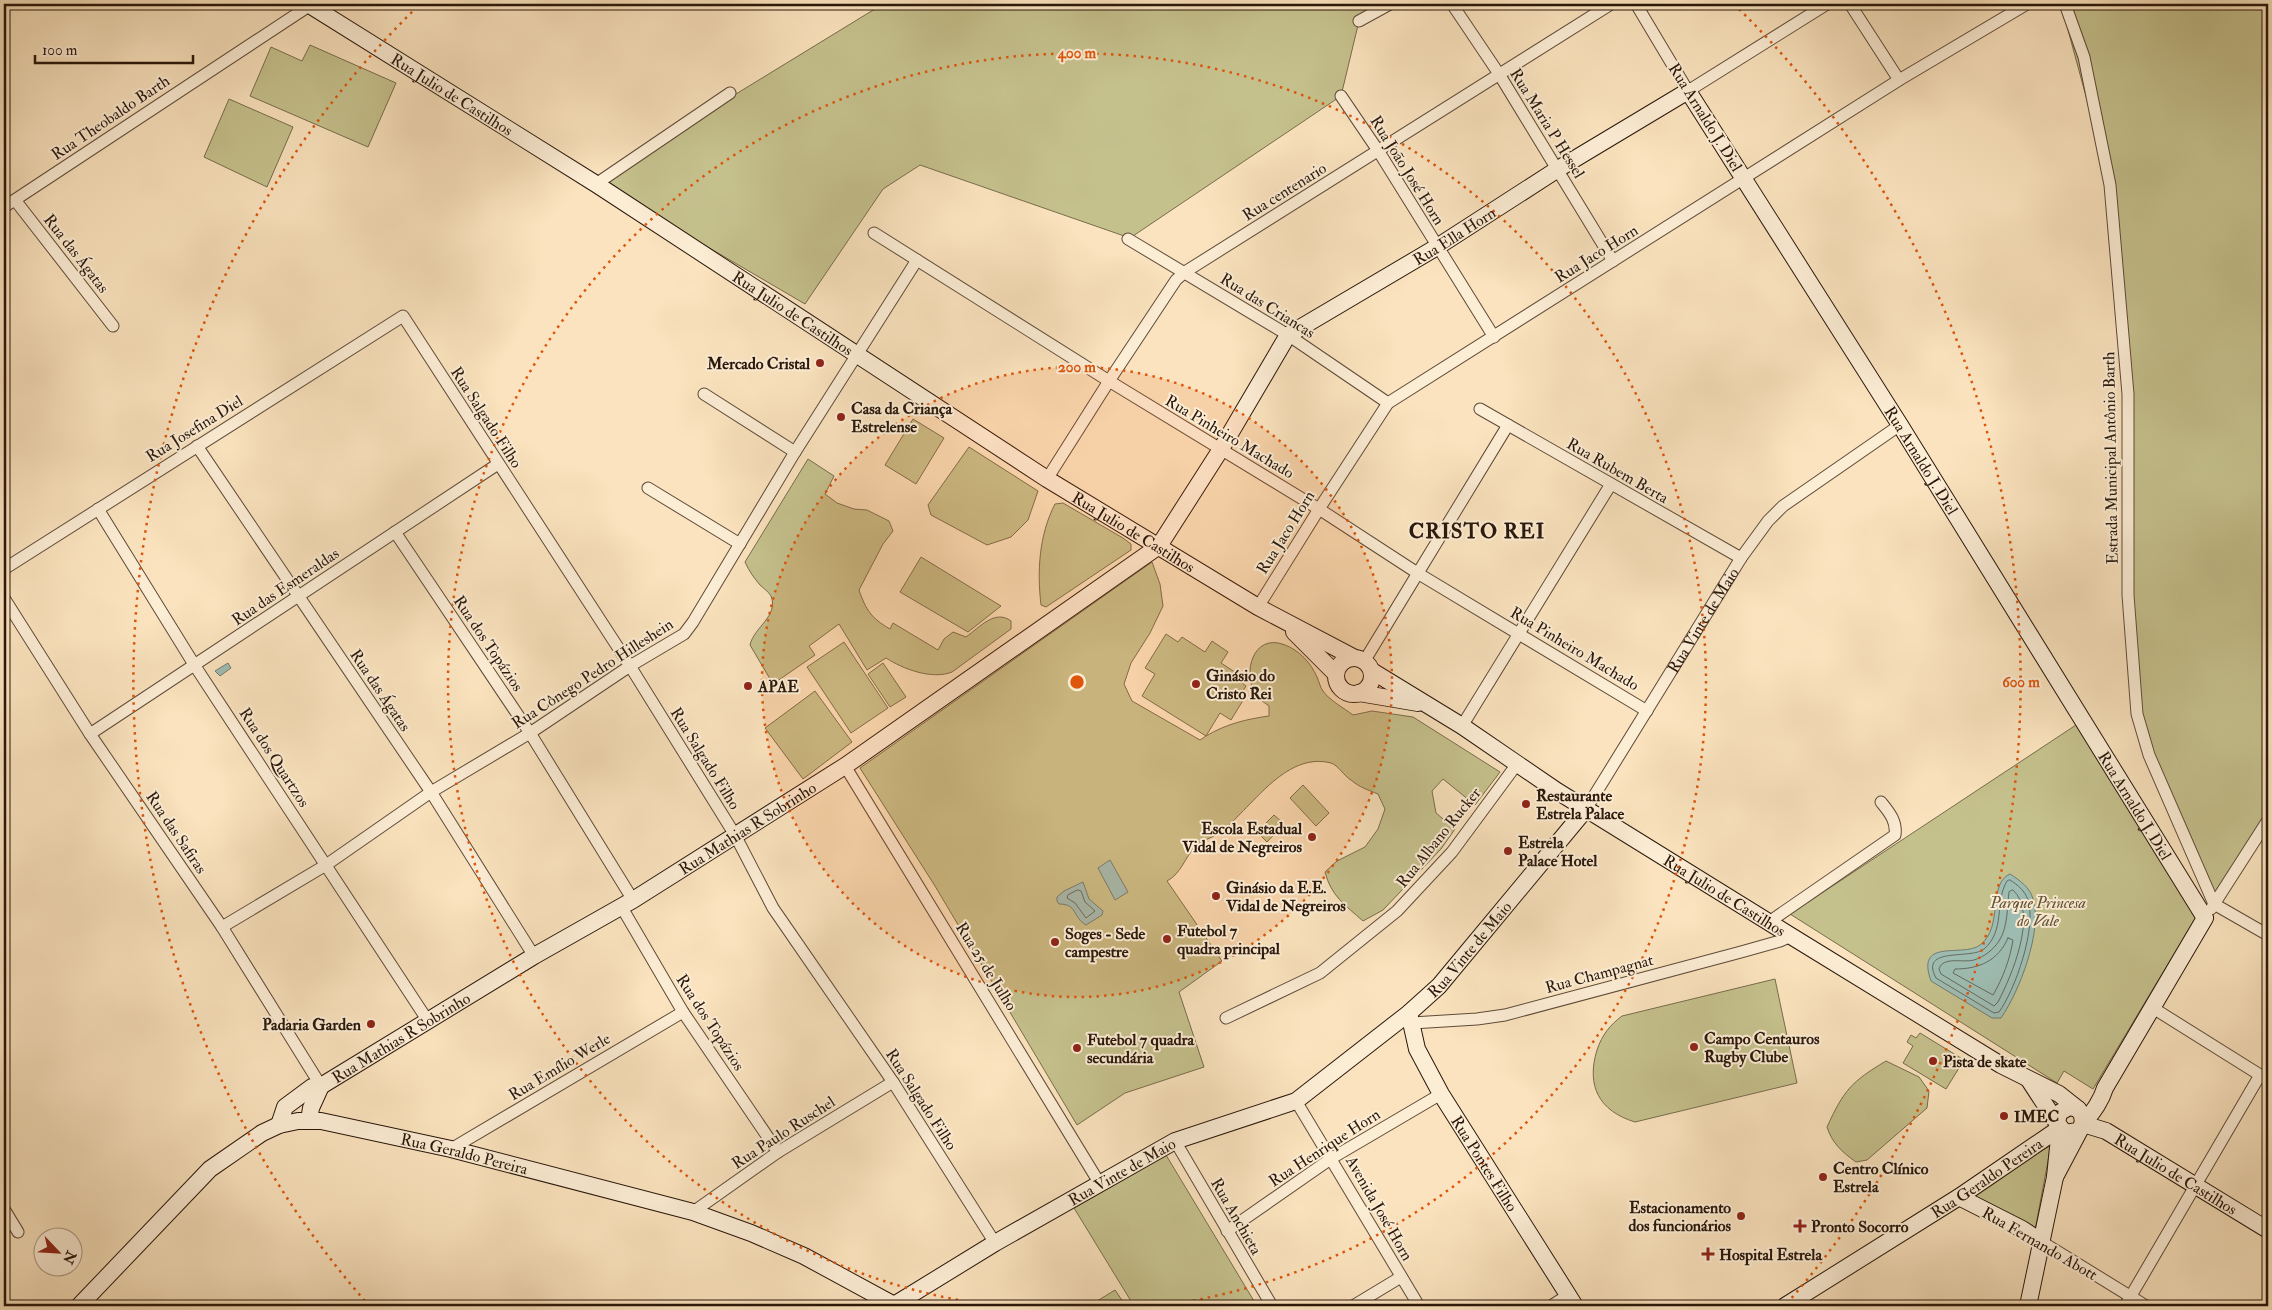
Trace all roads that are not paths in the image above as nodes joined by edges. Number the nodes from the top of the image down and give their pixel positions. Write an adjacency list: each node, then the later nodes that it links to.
1 (310, 4): 19 (main road, Rua Julio de Castilhos); 20 (street, Rua Theobaldo Barth)
2 (1390, 4): 10 (street)
3 (1452, 4): 11 (street, Rua Maria P Hessel)
4 (1611, 4): 11 (street, Rua centenario)
5 (1636, 4): 13 (street, Rua Arnaldo J. Diel)
6 (1827, 4): 13 (street, Rua Ella Horn)
7 (1850, 4): 12 (street)
8 (2027, 4): 12 (street, Rua Jaco Horn)
9 (2065, 4): 78 (street, Estrada Municipal Antônio Barth)
10 (1359, 21)
11 (1499, 74): 16 (street, Rua centenario); 17 (street, Rua Maria P Hessel)
12 (1899, 80): 18 (street, Rua Jaco Horn)
13 (1688, 92): 17 (main road, Rua Ella Horn); 18 (main road, Rua Arnaldo J. Diel)
14 (730, 93): 19 (street)
15 (1341, 96): 16 (street, Rua João José Horn)
16 (1379, 152): 24 (street, Rua João José Horn); 27 (street, Rua centenario)
17 (1558, 169): 24 (main road, Rua Ella Horn); 26 (street, Rua Maria P Hessel)
18 (1745, 178): 26 (street, Rua Jaco Horn); 38 (main road, Rua Arnaldo J. Diel)
19 (596, 184): 32 (main road, Rua Julio de Castilhos)
20 (15, 200): 21 (street, Rua Theobaldo Barth); 29 (street, Rua das Ágatas)
21 (4, 207)
22 (874, 233): 25 (street, Rua Pinheiro Machado)
23 (1128, 239): 27 (street, Rua das Criancas)
24 (1437, 247): 30 (main road, Rua Ella Horn); 31 (street, Rua João José Horn)
25 (916, 260): 32 (street, Rua Cônego Pedro Hilleshein); 33 (street, Rua Pinheiro Machado)
26 (1613, 261): 31 (street, Rua Jaco Horn)
27 (1185, 272): 30 (street, Rua das Criancas); 33 (street, Rua centenario)
28 (402, 316): 39 (street, Rua Josefina Diel); 42 (street, Rua Salgado Filho)
29 (113, 326)
30 (1288, 335): 35 (street, Rua das Criancas); 40 (main road, Rua Ella Horn)
31 (1494, 337): 35 (street, Rua Jaco Horn)
32 (856, 354): 41 (street, Rua Cônego Pedro Hilleshein); 43 (main road, Rua Julio de Castilhos)
33 (1108, 381): 40 (street, Rua Pinheiro Machado); 43 (street, Rua centenario)
34 (704, 394): 41 (street)
35 (1388, 403): 47 (street, Rua Jaco Horn)
36 (1480, 409): 37 (street, Rua Rubem Berta)
37 (1508, 425): 44 (street, Rua Rubem Berta); 53 (street)
38 (1900, 425): 51 (street, Rua Vinte de Maio); 79 (main road, Rua Arnaldo J. Diel)
39 (197, 446): 46 (street, Rua Josefina Diel); 54 (street, Rua das Ágatas)
40 (1221, 449): 47 (street, Rua Pinheiro Machado); 50 (main road, Rua Ella Horn)
41 (795, 452): 49 (street, Rua Cônego Pedro Hilleshein)
42 (498, 464): 48 (street, Rua das Esmeraldas); 61 (street, Rua Salgado Filho)
43 (1047, 479): 50 (main road, Rua Julio de Castilhos)
44 (1611, 484): 51 (street, Rua Rubem Berta); 58 (street)
45 (648, 488): 49 (street)
46 (98, 509): 52 (street, Rua Josefina Diel); 60 (street, Rua dos Quartzos)
47 (1318, 509): 53 (street, Rua Pinheiro Machado); 56 (street, Rua Jaco Horn)
48 (396, 532): 54 (street, Rua das Esmeraldas); 67 (street, Rua dos Topázios)
49 (740, 544): 61 (street, Rua Cônego Pedro Hilleshein)
50 (1159, 546): 56 (main road, Rua Julio de Castilhos); 70 (main road, Rua Mathias R Sobrinho)
51 (1741, 558): 65 (street, Rua Vinte de Maio)
52 (4, 569)
53 (1419, 574): 58 (street, Rua Pinheiro Machado); 59 (street)
54 (298, 596): 60 (street, Rua das Esmeraldas); 71 (street, Rua das Ágatas)
55 (4, 598): 68 (street, Rua das Safiras)
56 (1258, 606): 57 (main road, Rua Julio de Castilhos)
57 (1280, 618): 59 (main road, Rua Julio de Castilhos); 62 (main road, Rua Julio de Castilhos)
58 (1518, 632): 65 (street, Rua Pinheiro Machado); 66 (street)
59 (1363, 663): 62 (main road); 63 (main road); 64 (main road, Rua Julio de Castilhos)
60 (195, 666): 68 (street, Rua das Esmeraldas); 76 (street, Rua dos Quartzos)
61 (630, 666): 67 (street, Rua Cônego Pedro Hilleshein); 75 (street, Rua Salgado Filho)
62 (1336, 674): 63 (main road)
63 (1358, 693): 64 (main road, Rua Julio de Castilhos)
64 (1425, 704): 66 (main road, Rua Julio de Castilhos)
65 (1647, 711): 73 (street, Rua Vinte de Maio)
66 (1462, 726): 69 (main road, Rua Julio de Castilhos)
67 (530, 733): 71 (street, Rua Cônego Pedro Hilleshein); 77 (street, Rua dos Topázios)
68 (90, 734): 81 (street, Rua das Safiras)
69 (1517, 764): 73 (main road, Rua Julio de Castilhos); 87 (street, Rua Albano Rucker)
70 (845, 766): 75 (main road, Rua Mathias R Sobrinho); 105 (street, Rua 25 de Julho)
71 (431, 792): 76 (street, Rua Cônego Pedro Hilleshein); 84 (street, Rua das Ágatas)
72 (1881, 802): 80 (street)
73 (1586, 809): 80 (main road, Rua Julio de Castilhos); 88 (main road, Rua Vinte de Maio)
74 (2268, 820): 78 (street)
75 (735, 835): 77 (main road, Rua Mathias R Sobrinho); 92 (street, Rua Salgado Filho)
76 (326, 865): 81 (street, Rua Cônego Pedro Hilleshein); 89 (street, Rua dos Quartzos)
77 (627, 903): 84 (main road, Rua Mathias R Sobrinho); 86 (street, Rua dos Topázios)
78 (2214, 904): 79 (street); 82 (street)
79 (2205, 918): 85 (main road)
80 (1769, 922): 83 (main road, Rua Julio de Castilhos)
81 (222, 927): 93 (street, Rua das Safiras)
82 (2268, 935)
83 (1791, 936): 88 (street, Rua Champagnat); 90 (main road, Rua Julio de Castilhos)
84 (534, 956): 89 (main road, Rua Mathias R Sobrinho)
85 (2153, 1008): 91 (street); 96 (main road)
86 (683, 1012): 101 (street, Rua Emílio Werle); 102 (street, Rua dos Topázios)
87 (1226, 1018)
88 (1410, 1018): 94 (main road, Rua Pontes Filho); 95 (main road, Rua Vinte de Maio)
89 (428, 1020): 93 (main road, Rua Mathias R Sobrinho)
90 (2028, 1078): 96 (main road, Rua Julio de Castilhos); 99 (main road, Rua Julio de Castilhos)
91 (2264, 1078): 106 (street)
92 (893, 1082): 102 (street, Rua Paulo Ruschel); 115 (street, Rua Salgado Filho)
93 (321, 1086): 97 (main road, Rua Mathias R Sobrinho); 98 (main road, Rua Mathias R Sobrinho)
94 (1441, 1094): 103 (street, Rua Henrique Horn); 118 (main road, Rua Pontes Filho)
95 (1296, 1101): 100 (main road, Rua Vinte de Maio); 103 (street, Avenida José Horn)
96 (2080, 1116): 99 (main road); 99 (main road); 104 (main road); 106 (main road, Rua Julio de Castilhos)
97 (309, 1121): 98 (main road, Rua Geraldo Pereira); 101 (main road, Rua Geraldo Pereira)
98 (279, 1125): 120 (main road, Rua Geraldo Pereira)
99 (2060, 1128): 104 (main road); 107 (main road, Rua Geraldo Pereira)
100 (1175, 1141): 105 (main road, Rua Vinte de Maio); 112 (street, Rua Anchieta)
101 (451, 1149): 109 (main road, Rua Geraldo Pereira)
102 (778, 1152): 109 (street, Rua Paulo Ruschel)
103 (1332, 1158): 112 (street, Rua Henrique Horn); 117 (street, Avenida José Horn)
104 (2055, 1178): 114 (main road)
105 (1100, 1184): 115 (main road, Rua Vinte de Maio)
106 (2197, 1185): 111 (main road, Rua Julio de Castilhos); 119 (street)
107 (1959, 1197): 110 (main road, Rua Fernando Abott); 126 (main road, Rua Geraldo Pereira)
108 (4, 1209): 113 (street)
109 (693, 1212): 121 (main road, Rua Geraldo Pereira)
110 (2022, 1229): 114 (main road, Rua Fernando Abott); 116 (main road)
111 (2268, 1230)
112 (1227, 1231): 122 (street, Rua Anchieta)
113 (18, 1232)
114 (2042, 1242): 116 (main road); 119 (street, Rua Fernando Abott)
115 (994, 1243): 121 (main road, Rua Vinte de Maio)
116 (2037, 1267): 127 (main road)
117 (1401, 1277): 123 (street); 124 (street, Avenida José Horn)
118 (1571, 1301): 125 (street)
119 (2128, 1302): 128 (street, Rua Fernando Abott)
120 (84, 1304)
121 (894, 1306)
122 (1272, 1306)
123 (1353, 1306)
124 (1418, 1306)
125 (1551, 1306)
126 (1785, 1306)
127 (2028, 1306)
128 (2146, 1306)

